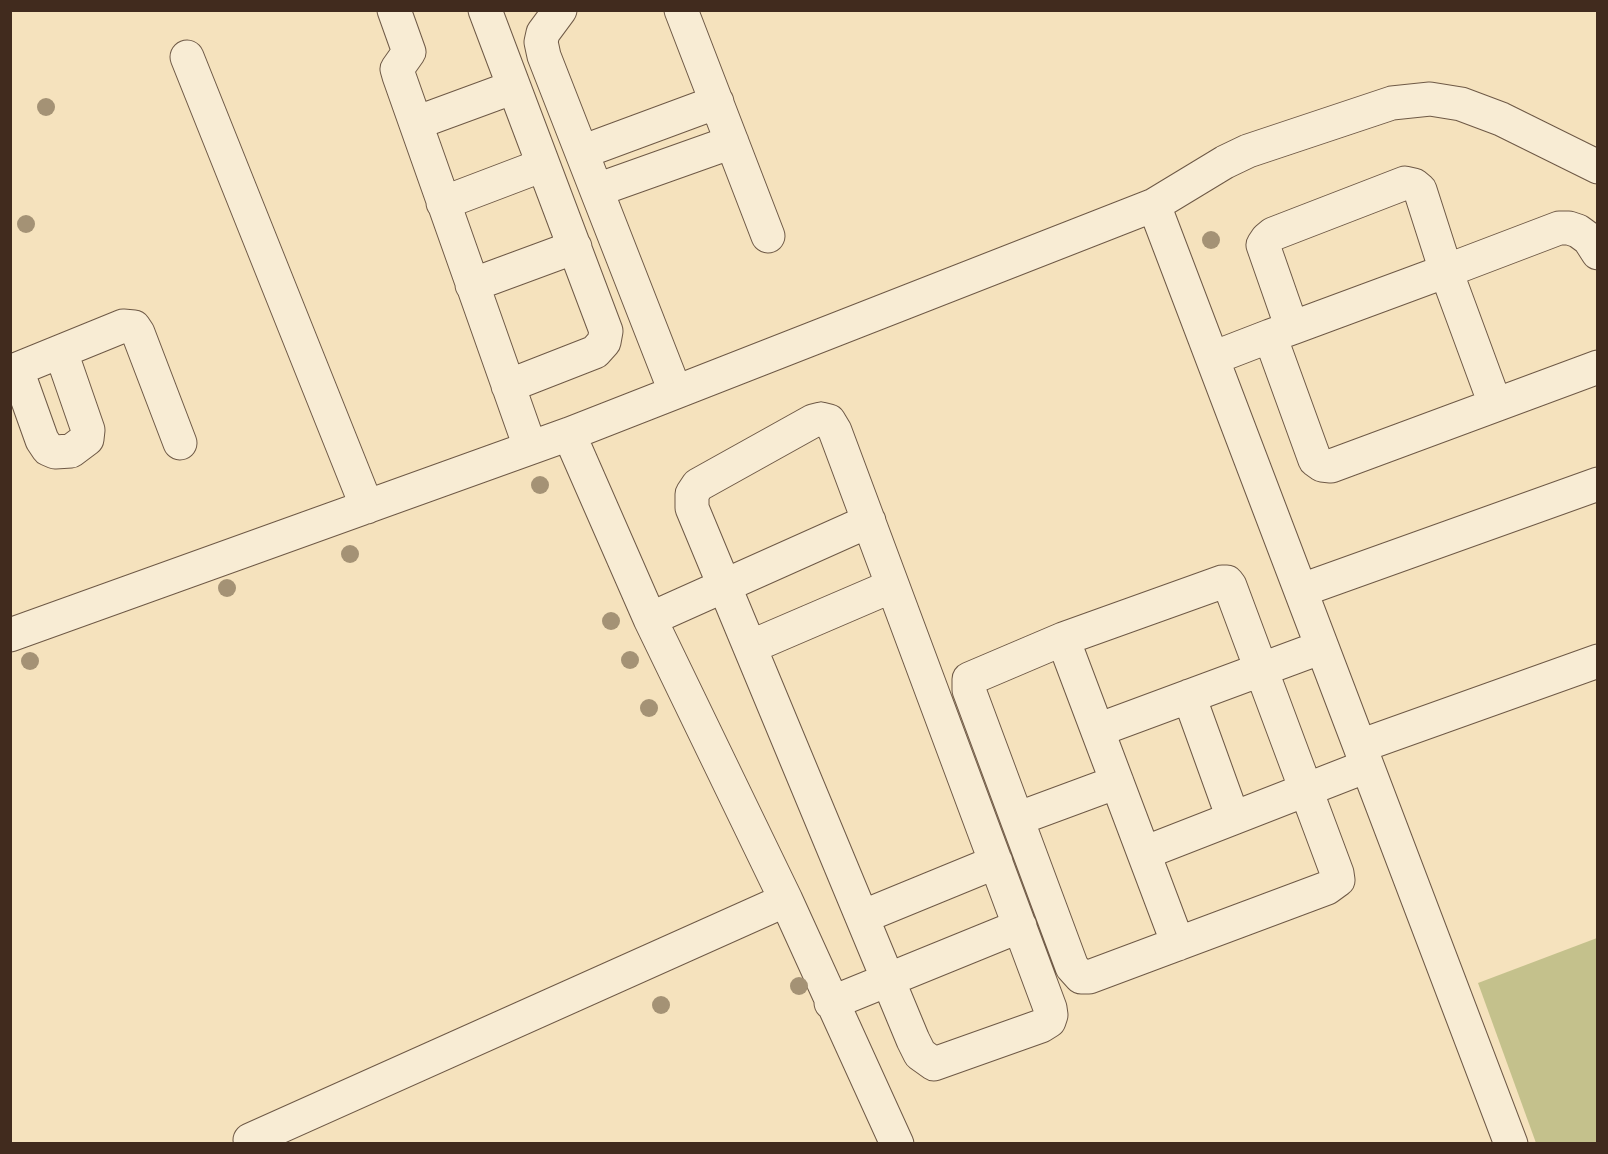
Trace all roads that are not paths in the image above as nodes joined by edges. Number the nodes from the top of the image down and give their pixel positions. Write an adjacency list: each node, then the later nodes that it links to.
1 (394, 10): 8 (street)
2 (485, 10): 6 (street)
3 (560, 10): 10 (street)
4 (681, 10): 7 (street)
5 (187, 57): 33 (street)
6 (514, 87): 8 (street); 11 (street)
7 (717, 102): 9 (street); 10 (street)
8 (416, 123): 14 (street)
9 (732, 142): 13 (street); 16 (street)
10 (582, 152): 13 (street)
11 (543, 165): 14 (street); 17 (street)
12 (1598, 167): 15 (street)
13 (597, 190): 27 (street)
14 (443, 203): 20 (street)
15 (1154, 205): 23 (street); 27 (street)
16 (768, 236)
17 (575, 247): 20 (street); 26 (street)
18 (1598, 253): 19 (street)
19 (1446, 271): 21 (street); 21 (street); 28 (street)
20 (472, 285): 26 (street)
21 (1281, 332): 23 (street); 28 (street)
22 (61, 352): 25 (street); 25 (street); 30 (street)
23 (1213, 358): 37 (street)
24 (1598, 367): 28 (street)
25 (14, 371)
26 (508, 386): 31 (street)
27 (675, 391): 29 (street)
28 (1495, 404)
29 (569, 434): 31 (street); 38 (street)
30 (180, 443)
31 (530, 447): 33 (street)
32 (1598, 484): 37 (street)
33 (367, 507): 39 (street)
34 (869, 521): 35 (street); 35 (street); 36 (street)
35 (724, 585): 38 (street); 41 (street)
36 (892, 586): 41 (street); 53 (street)
37 (1302, 590): 42 (street)
38 (650, 619): 54 (street)
39 (10, 635)
40 (1063, 639): 44 (street); 46 (street); 51 (street)
41 (750, 647): 55 (street)
42 (1322, 647): 44 (street); 47 (street)
43 (1598, 661): 47 (street)
44 (1262, 670): 45 (street); 49 (street)
45 (1189, 696): 46 (street); 50 (street)
46 (1098, 730): 48 (street)
47 (1363, 756): 49 (street); 62 (street)
48 (1117, 782): 51 (street); 52 (street)
49 (1307, 790): 50 (street); 57 (street)
50 (1233, 818): 52 (street)
51 (1017, 819): 57 (street)
52 (1144, 853): 57 (street)
53 (996, 862): 55 (street); 56 (street)
54 (786, 900): 59 (street); 60 (street)
55 (862, 917): 58 (street)
56 (1020, 926): 58 (street); 58 (street)
57 (1178, 944)
58 (888, 980): 59 (street)
59 (831, 1003): 61 (street)
60 (250, 1140)
61 (897, 1143)
62 (1511, 1143)

